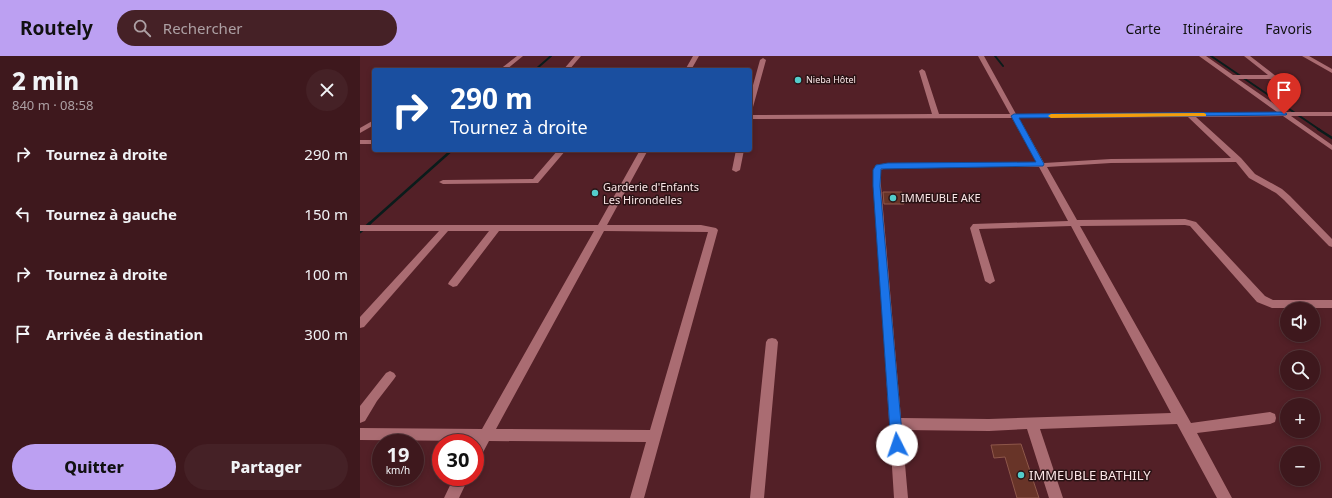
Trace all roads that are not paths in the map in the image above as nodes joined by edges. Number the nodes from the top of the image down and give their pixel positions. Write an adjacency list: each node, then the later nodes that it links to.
1 (520, 56): 9 (street)
2 (578, 56): 10 (street)
3 (696, 56): 11 (street)
4 (981, 56): 20 (street)
5 (1202, 56): 14 (street)
6 (1247, 56): 14 (street)
7 (1305, 56): 13 (street)
8 (762, 60): 15 (street)
9 (505, 68)
10 (568, 68)
11 (689, 68)
12 (922, 71): 19 (street)
13 (1332, 71)
14 (1232, 77): 16 (street)
15 (752, 99)
16 (1284, 114): 17 (street); 18 (street); 26 (street)
17 (1332, 114)
18 (1190, 115): 20 (street); 30 (street)
19 (936, 116): 20 (street); 21 (street)
20 (1014, 116): 31 (street)
21 (752, 117)
22 (372, 123): 23 (street)
23 (360, 131)
24 (360, 142): 25 (street)
25 (372, 142)
26 (1332, 148)
27 (560, 152): 33 (street)
28 (643, 152): 38 (street)
29 (740, 152): 32 (street)
30 (1238, 160): 31 (street); 39 (street)
31 (1041, 164): 34 (street); 49 (street)
32 (736, 170)
33 (443, 182)
34 (1074, 223): 40 (street); 42 (street); 48 (street)
35 (497, 227): 37 (street); 38 (street); 41 (street)
36 (360, 228): 37 (street)
37 (446, 228): 43 (street)
38 (600, 228): 52 (street); 53 (street)
39 (1332, 244)
40 (990, 281)
41 (454, 284)
42 (1332, 304)
43 (360, 324)
44 (772, 342): 58 (street)
45 (390, 376): 46 (street)
46 (360, 417)
47 (1270, 418): 48 (street)
48 (1184, 423): 50 (street); 61 (street)
49 (896, 424): 50 (street); 59 (street)
50 (1032, 424): 60 (street)
51 (360, 434): 52 (street)
52 (486, 434): 53 (street); 54 (street)
53 (655, 436): 57 (street)
54 (484, 438)
55 (457, 486): 56 (street)
56 (451, 498)
57 (637, 498)
58 (757, 498)
59 (901, 498)
60 (1056, 498)
61 (1225, 498)

